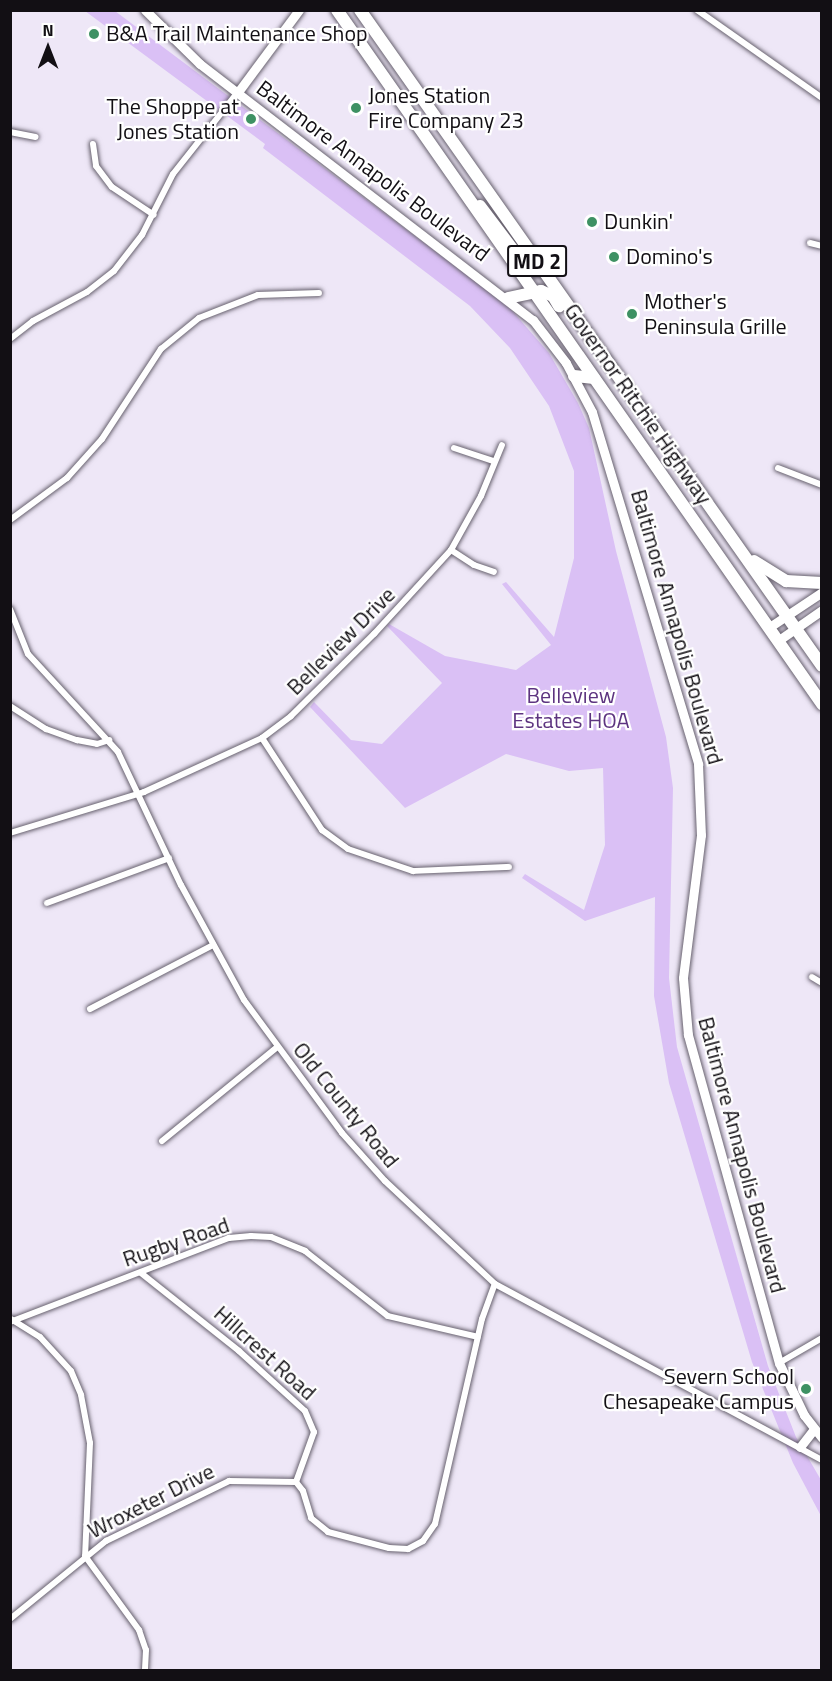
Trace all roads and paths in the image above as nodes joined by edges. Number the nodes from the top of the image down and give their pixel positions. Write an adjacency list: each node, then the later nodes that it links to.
1 (145, 10): 6 (street, Baltimore Annapolis Boulevard)
2 (299, 10): 6 (street)
3 (337, 10): 11 (highway, Governor Ritchie Highway / MD 2)
4 (360, 10): 15 (highway, Governor Ritchie Highway / MD 2)
5 (698, 10): 7 (street)
6 (238, 92): 12 (street); 18 (street, Baltimore Annapolis Boulevard)
7 (822, 98)
8 (10, 132): 9 (street)
9 (36, 137)
10 (93, 144): 12 (street)
11 (439, 157): 15 (highway); 16 (highway, Governor Ritchie Highway / MD 2)
12 (154, 214): 19 (street)
13 (810, 243): 14 (street)
14 (822, 246)
15 (544, 271): 21 (highway, Governor Ritchie Highway / MD 2)
16 (533, 292): 18 (highway); 21 (highway); 22 (highway, Governor Ritchie Highway / MD 2)
17 (319, 293): 28 (street)
18 (508, 298): 20 (street, Baltimore Annapolis Boulevard)
19 (10, 339)
20 (574, 376): 22 (highway); 61 (street, Baltimore Annapolis Boulevard)
21 (618, 376): 29 (highway, Governor Ritchie Highway / MD 2)
22 (594, 378): 37 (highway, Governor Ritchie Highway / MD 2)
23 (502, 445): 25 (street, Belleview Drive)
24 (454, 448): 25 (street)
25 (493, 461): 30 (street, Belleview Drive)
26 (778, 468): 27 (street)
27 (822, 485)
28 (10, 520)
29 (738, 547): 32 (highway); 36 (highway, Governor Ritchie Highway / MD 2)
30 (451, 550): 31 (street); 43 (street, Belleview Drive)
31 (494, 572)
32 (822, 583)
33 (822, 592): 36 (street)
34 (10, 609): 44 (street, Old County Road)
35 (822, 610): 38 (street)
36 (787, 615): 37 (street); 38 (highway, Governor Ritchie Highway / MD 2)
37 (771, 626): 39 (highway, Governor Ritchie Highway / MD 2)
38 (796, 628): 39 (street); 40 (highway, Governor Ritchie Highway / MD 2)
39 (779, 640): 41 (highway, Governor Ritchie Highway / MD 2)
40 (822, 666)
41 (822, 704)
42 (10, 706): 44 (street)
43 (262, 738): 45 (street, Belleview Drive); 48 (street)
44 (109, 740): 45 (street, Old County Road)
45 (139, 792): 46 (street, Belleview Drive); 47 (street, Old County Road)
46 (10, 833)
47 (169, 858): 49 (street); 50 (street, Old County Road)
48 (509, 867)
49 (47, 903)
50 (213, 945): 53 (street); 54 (street, Old County Road)
51 (812, 977): 52 (street)
52 (822, 983)
53 (90, 1009)
54 (276, 1048): 55 (street); 57 (street, Old County Road)
55 (162, 1142)
56 (141, 1273): 58 (street, Rugby Road); 59 (street, Rugby Road); 66 (street, Hillcrest Road)
57 (495, 1284): 59 (street); 64 (street, Old County Road)
58 (11, 1320): 67 (street)
59 (478, 1337): 66 (street)
60 (822, 1338): 61 (street)
61 (779, 1363): 62 (street, Baltimore Annapolis Boulevard)
62 (814, 1429): 63 (street, Baltimore Annapolis Boulevard); 64 (street)
63 (822, 1438)
64 (800, 1447): 65 (street, Old County Road)
65 (822, 1460)
66 (296, 1482): 67 (street, Wroxeter Drive)
67 (85, 1556): 68 (street, Wroxeter Drive); 69 (street)
68 (10, 1619)
69 (145, 1671)

